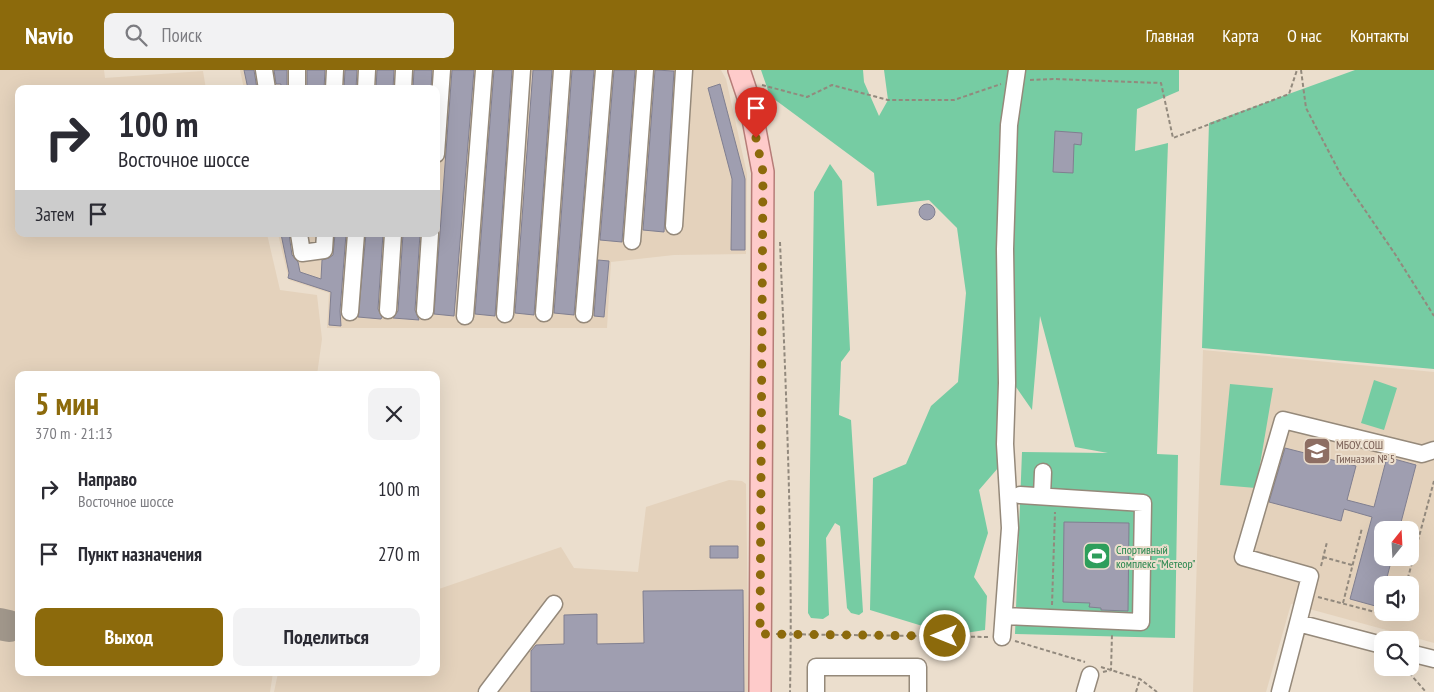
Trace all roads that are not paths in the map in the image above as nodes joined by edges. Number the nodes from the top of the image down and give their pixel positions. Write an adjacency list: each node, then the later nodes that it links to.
1 (264, 70): 15 (street)
2 (298, 70): 16 (street)
3 (336, 70): 17 (street)
4 (367, 70): 18 (street)
5 (404, 70): 19 (street)
6 (442, 70): 20 (street)
7 (484, 70): 34 (street)
8 (522, 70): 32 (street)
9 (562, 70): 31 (street)
10 (604, 70): 33 (street)
11 (645, 70): 27 (street)
12 (684, 70): 21 (street)
13 (739, 70): 48 (main road)
14 (1016, 76): 40 (street)
15 (266, 85)
16 (297, 85)
17 (334, 85)
18 (366, 85)
19 (403, 85)
20 (440, 98)
21 (674, 226)
22 (299, 237): 23 (street)
23 (325, 237)
24 (356, 237): 30 (street)
25 (394, 237): 28 (street)
26 (430, 237): 29 (street)
27 (632, 241)
28 (388, 310)
29 (425, 311)
30 (350, 312)
31 (544, 313)
32 (505, 314)
33 (584, 314)
34 (465, 316)
35 (1434, 450): 41 (street)
36 (1044, 472): 38 (street)
37 (1020, 495): 38 (street)
38 (1049, 497): 40 (street)
39 (554, 604): 47 (street)
40 (1004, 616): 42 (street)
41 (1298, 623): 43 (street); 52 (street)
42 (1002, 637)
43 (1374, 643)
44 (1419, 655): 45 (street)
45 (1434, 659)
46 (1090, 675): 51 (street)
47 (487, 692)
48 (760, 692)
49 (816, 692): 50 (street)
50 (918, 692)
51 (1085, 692)
52 (1280, 692)

